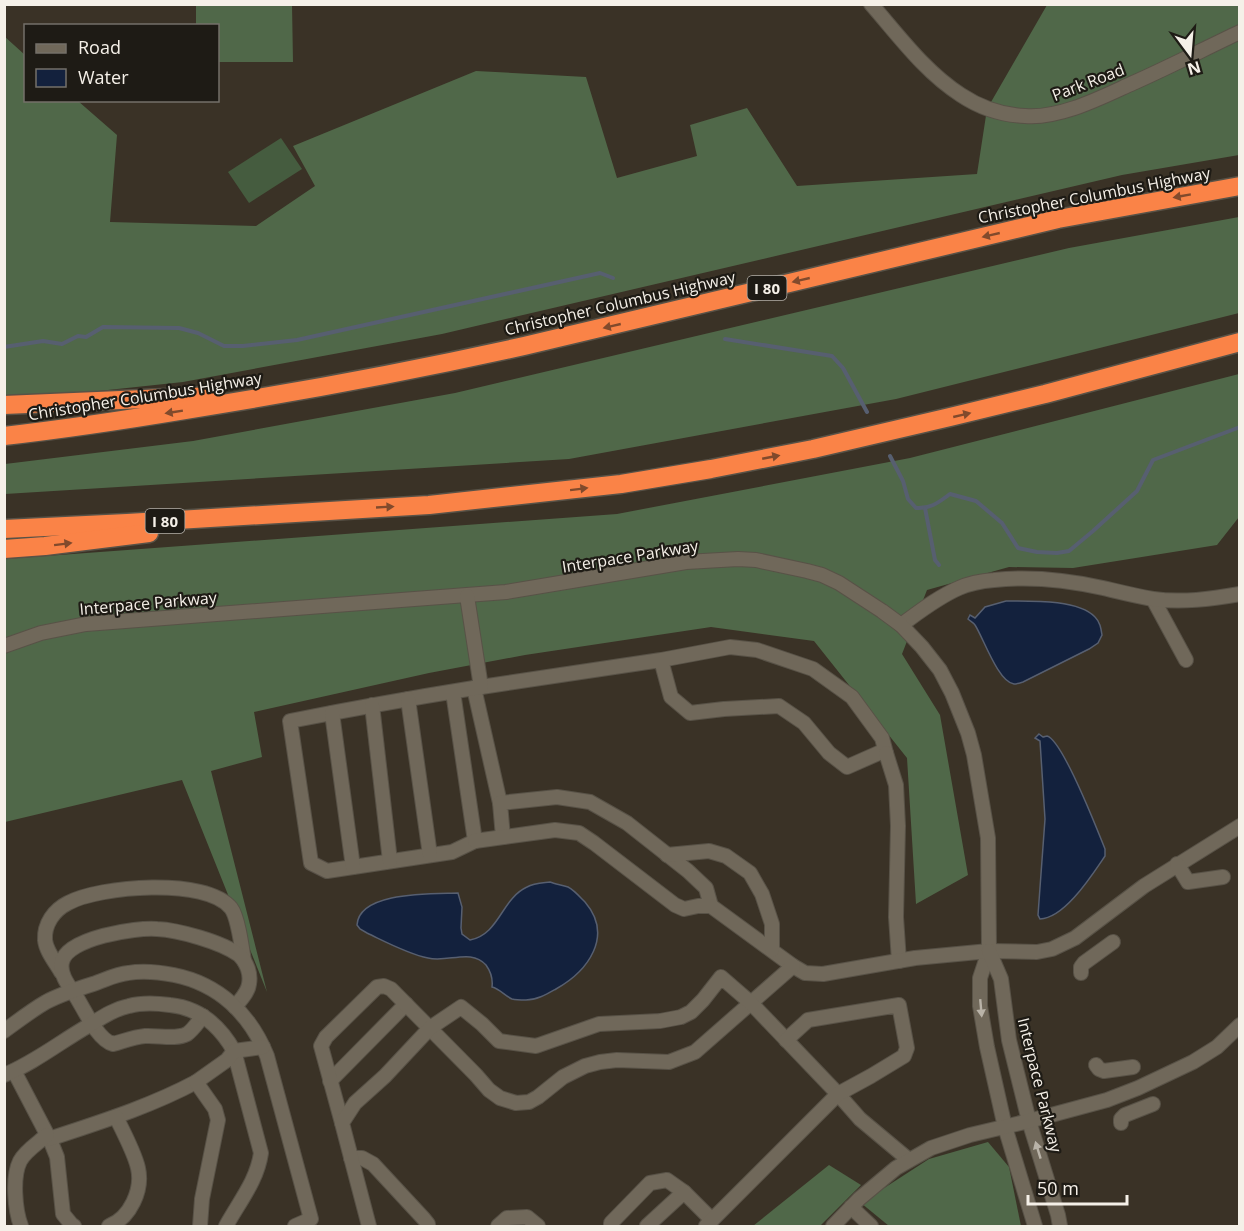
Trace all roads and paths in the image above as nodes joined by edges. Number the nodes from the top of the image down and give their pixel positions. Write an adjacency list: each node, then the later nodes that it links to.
1 (871, 4): 2 (street, Park Road)
2 (1239, 32)
3 (1239, 186): 5 (highway, Christopher Columbus Highway / I 80, one-way to 5)
4 (1239, 342): 8 (highway, I 80, one-way to 4)
5 (294, 393): 6 (highway); 7 (highway, Christopher Columbus Highway / I 80, one-way to 7)
6 (4, 405)
7 (4, 436)
8 (326, 510): 9 (highway, I 80); 10 (highway, one-way to 8)
9 (4, 529)
10 (4, 549)
11 (1239, 594): 13 (street)
12 (467, 596): 14 (street, Interpace Parkway); 15 (street, Interpace Parkway); 18 (street)
13 (1153, 599): 14 (street); 17 (street)
14 (901, 626): 37 (street, Interpace Parkway)
15 (4, 646)
16 (661, 660): 18 (street); 23 (street); 23 (street)
17 (1186, 660)
18 (477, 688): 19 (street); 24 (street)
19 (453, 692): 20 (street); 27 (street)
20 (408, 699): 21 (street); 28 (street)
21 (372, 705): 22 (street); 30 (street)
22 (332, 713): 32 (street); 32 (street)
23 (886, 753): 39 (street)
24 (500, 803): 26 (street); 29 (street)
25 (1239, 826): 31 (street)
26 (503, 837): 27 (street); 34 (street)
27 (475, 842): 28 (street)
28 (430, 855): 30 (street)
29 (667, 855): 34 (street); 36 (street)
30 (390, 861): 32 (street)
31 (1177, 864): 33 (street); 37 (street)
32 (353, 867)
33 (1223, 877)
34 (711, 906): 36 (street)
35 (1113, 942): 42 (street)
36 (772, 951): 40 (street)
37 (989, 951): 39 (street); 63 (street, Interpace Parkway); 66 (street, Interpace Parkway, one-way to 66)
38 (244, 961): 41 (street); 41 (street); 46 (street)
39 (899, 961): 40 (street)
40 (793, 966): 44 (street)
41 (61, 973): 43 (street)
42 (1081, 973)
43 (73, 991): 46 (street); 48 (street); 51 (street)
44 (751, 1003): 50 (street); 50 (street); 52 (street)
45 (406, 1004): 50 (street); 58 (street); 58 (street)
46 (235, 1007): 53 (street)
47 (202, 1016): 48 (street); 48 (street); 54 (street)
48 (92, 1023): 57 (street)
49 (1239, 1025): 63 (street)
50 (430, 1028): 64 (street)
51 (4, 1031)
52 (786, 1040): 60 (street); 60 (street)
53 (263, 1047): 54 (street); 73 (street)
54 (234, 1051): 59 (street); 78 (street)
55 (1096, 1065): 56 (street)
56 (1133, 1067)
57 (9, 1073): 67 (street)
58 (330, 1081): 64 (street)
59 (196, 1082): 62 (street); 77 (street)
60 (838, 1094): 69 (street); 72 (street)
61 (1153, 1104): 65 (street)
62 (116, 1117): 67 (street); 76 (street)
63 (1029, 1121): 66 (street); 88 (street, Interpace Parkway, one-way to 63)
64 (342, 1123): 68 (street)
65 (1121, 1123)
66 (1005, 1127): 69 (street); 87 (street, Interpace Parkway)
67 (48, 1137): 74 (street); 75 (street)
68 (351, 1158): 79 (street); 80 (street)
69 (909, 1161): 71 (street)
70 (684, 1192): 72 (street); 83 (street); 84 (street)
71 (851, 1207): 85 (street); 86 (street)
72 (709, 1223)
73 (302, 1225)
74 (21, 1227)
75 (74, 1227)
76 (109, 1227)
77 (200, 1227)
78 (226, 1227)
79 (369, 1227)
80 (428, 1227)
81 (498, 1227): 82 (street)
82 (538, 1227)
83 (611, 1227)
84 (647, 1227)
85 (833, 1227)
86 (871, 1227)
87 (1035, 1227)
88 (1060, 1227)

